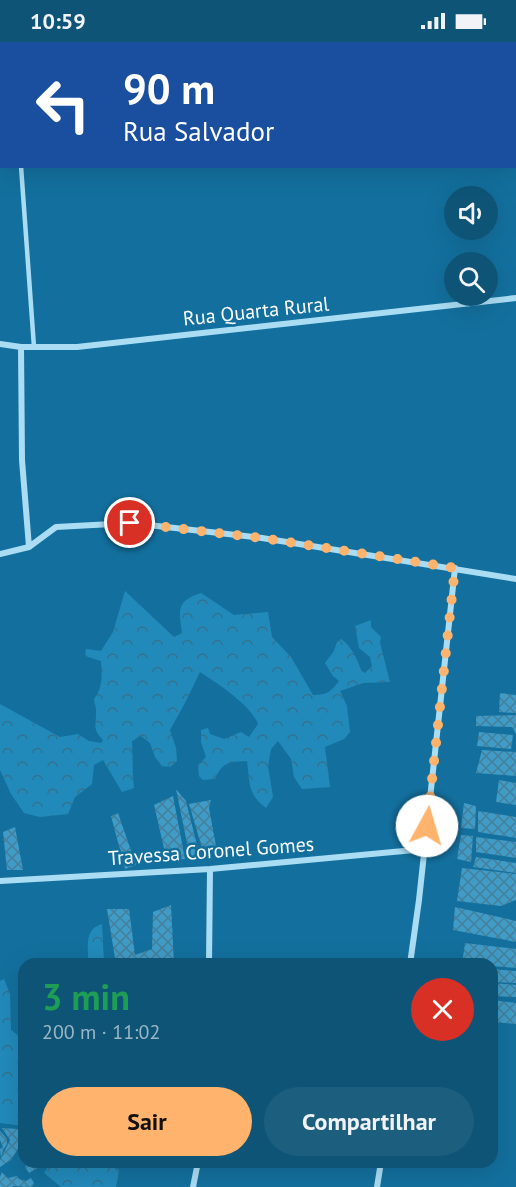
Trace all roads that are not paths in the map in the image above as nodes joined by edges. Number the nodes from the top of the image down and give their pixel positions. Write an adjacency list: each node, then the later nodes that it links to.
1 (21, 168): 4 (lane)
2 (516, 298): 4 (street, Rua Quarta Rural)
3 (0, 344): 5 (street, Rua Quarta Rural)
4 (34, 347): 5 (street, Rua Quarta Rural)
5 (21, 348): 6 (street)
6 (29, 547): 7 (street); 8 (street)
7 (0, 554)
8 (455, 568): 9 (street); 10 (street)
9 (516, 579)
10 (425, 849): 11 (street, Travessa Coronel Gomes); 14 (street)
11 (210, 869): 12 (street, Travessa Coronel Gomes); 13 (street)
12 (0, 881)
13 (209, 958)
14 (411, 958)
15 (197, 1168): 17 (street)
16 (380, 1168): 18 (street)
17 (193, 1187)
18 (377, 1187)

